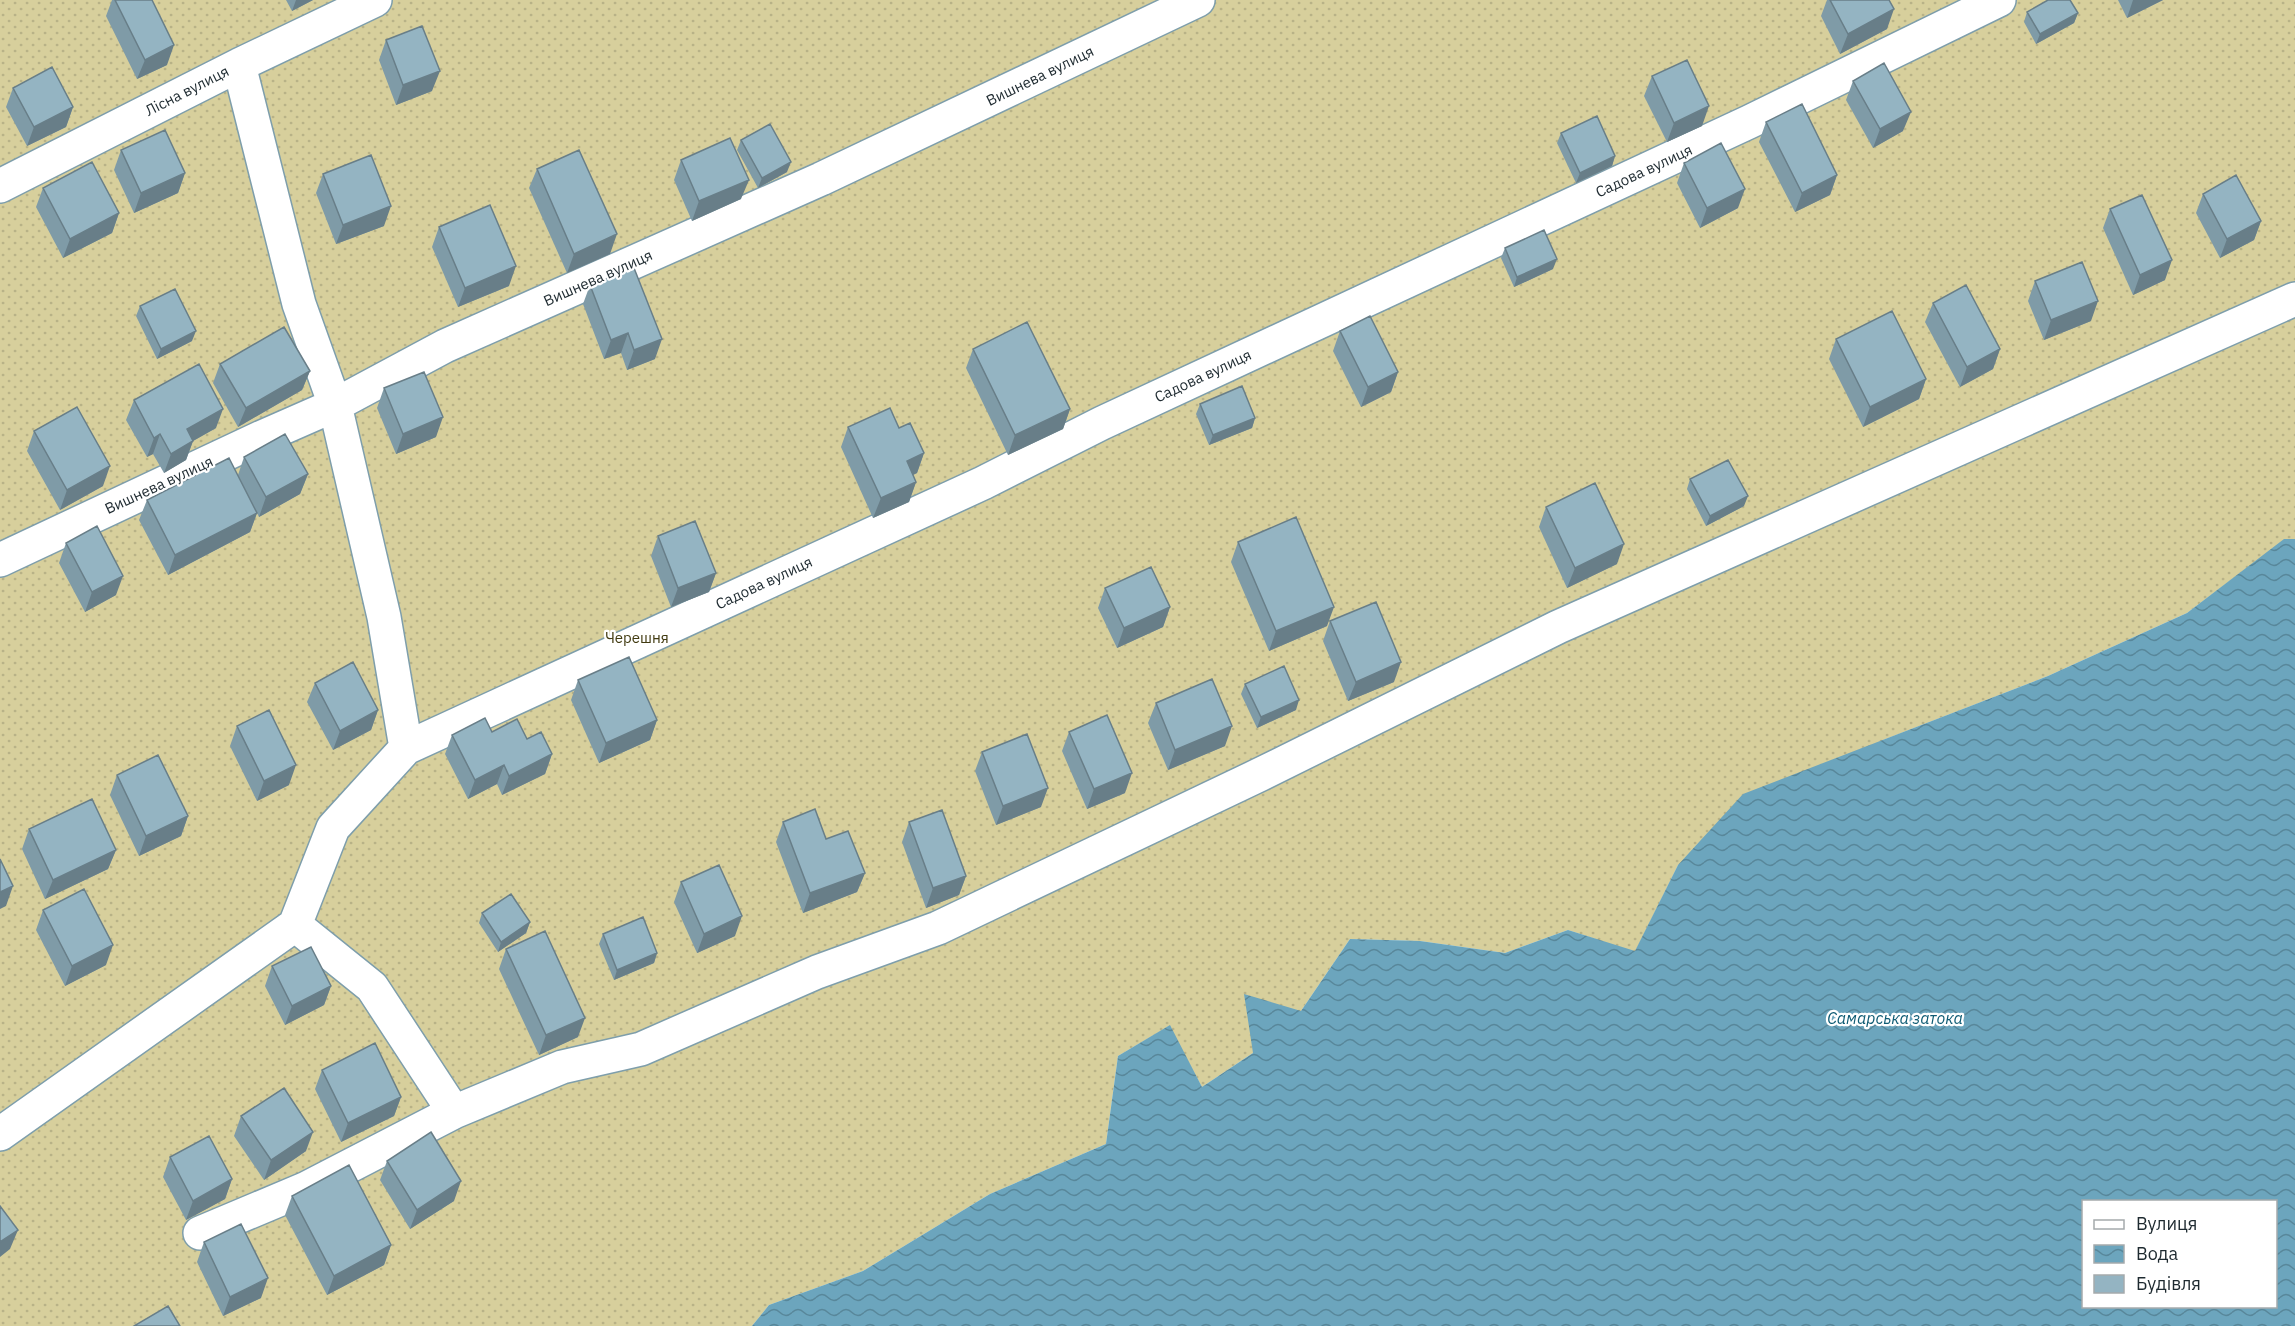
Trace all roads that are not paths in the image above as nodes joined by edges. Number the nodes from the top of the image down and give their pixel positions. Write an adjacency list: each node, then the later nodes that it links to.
1 (375, 0): 4 (lane, Лісна вулиця)
2 (1198, 0): 7 (lane, Вишнева вулиця)
3 (1999, 0): 9 (lane, Садова вулиця)
4 (239, 65): 5 (lane, Лісна вулиця); 7 (lane)
5 (0, 186)
6 (2295, 299): 11 (lane)
7 (335, 405): 8 (lane, Вишнева вулиця); 9 (lane)
8 (0, 560)
9 (406, 748): 10 (lane)
10 (295, 925): 11 (lane); 12 (lane)
11 (454, 1112): 13 (lane)
12 (0, 1134)
13 (200, 1233)

